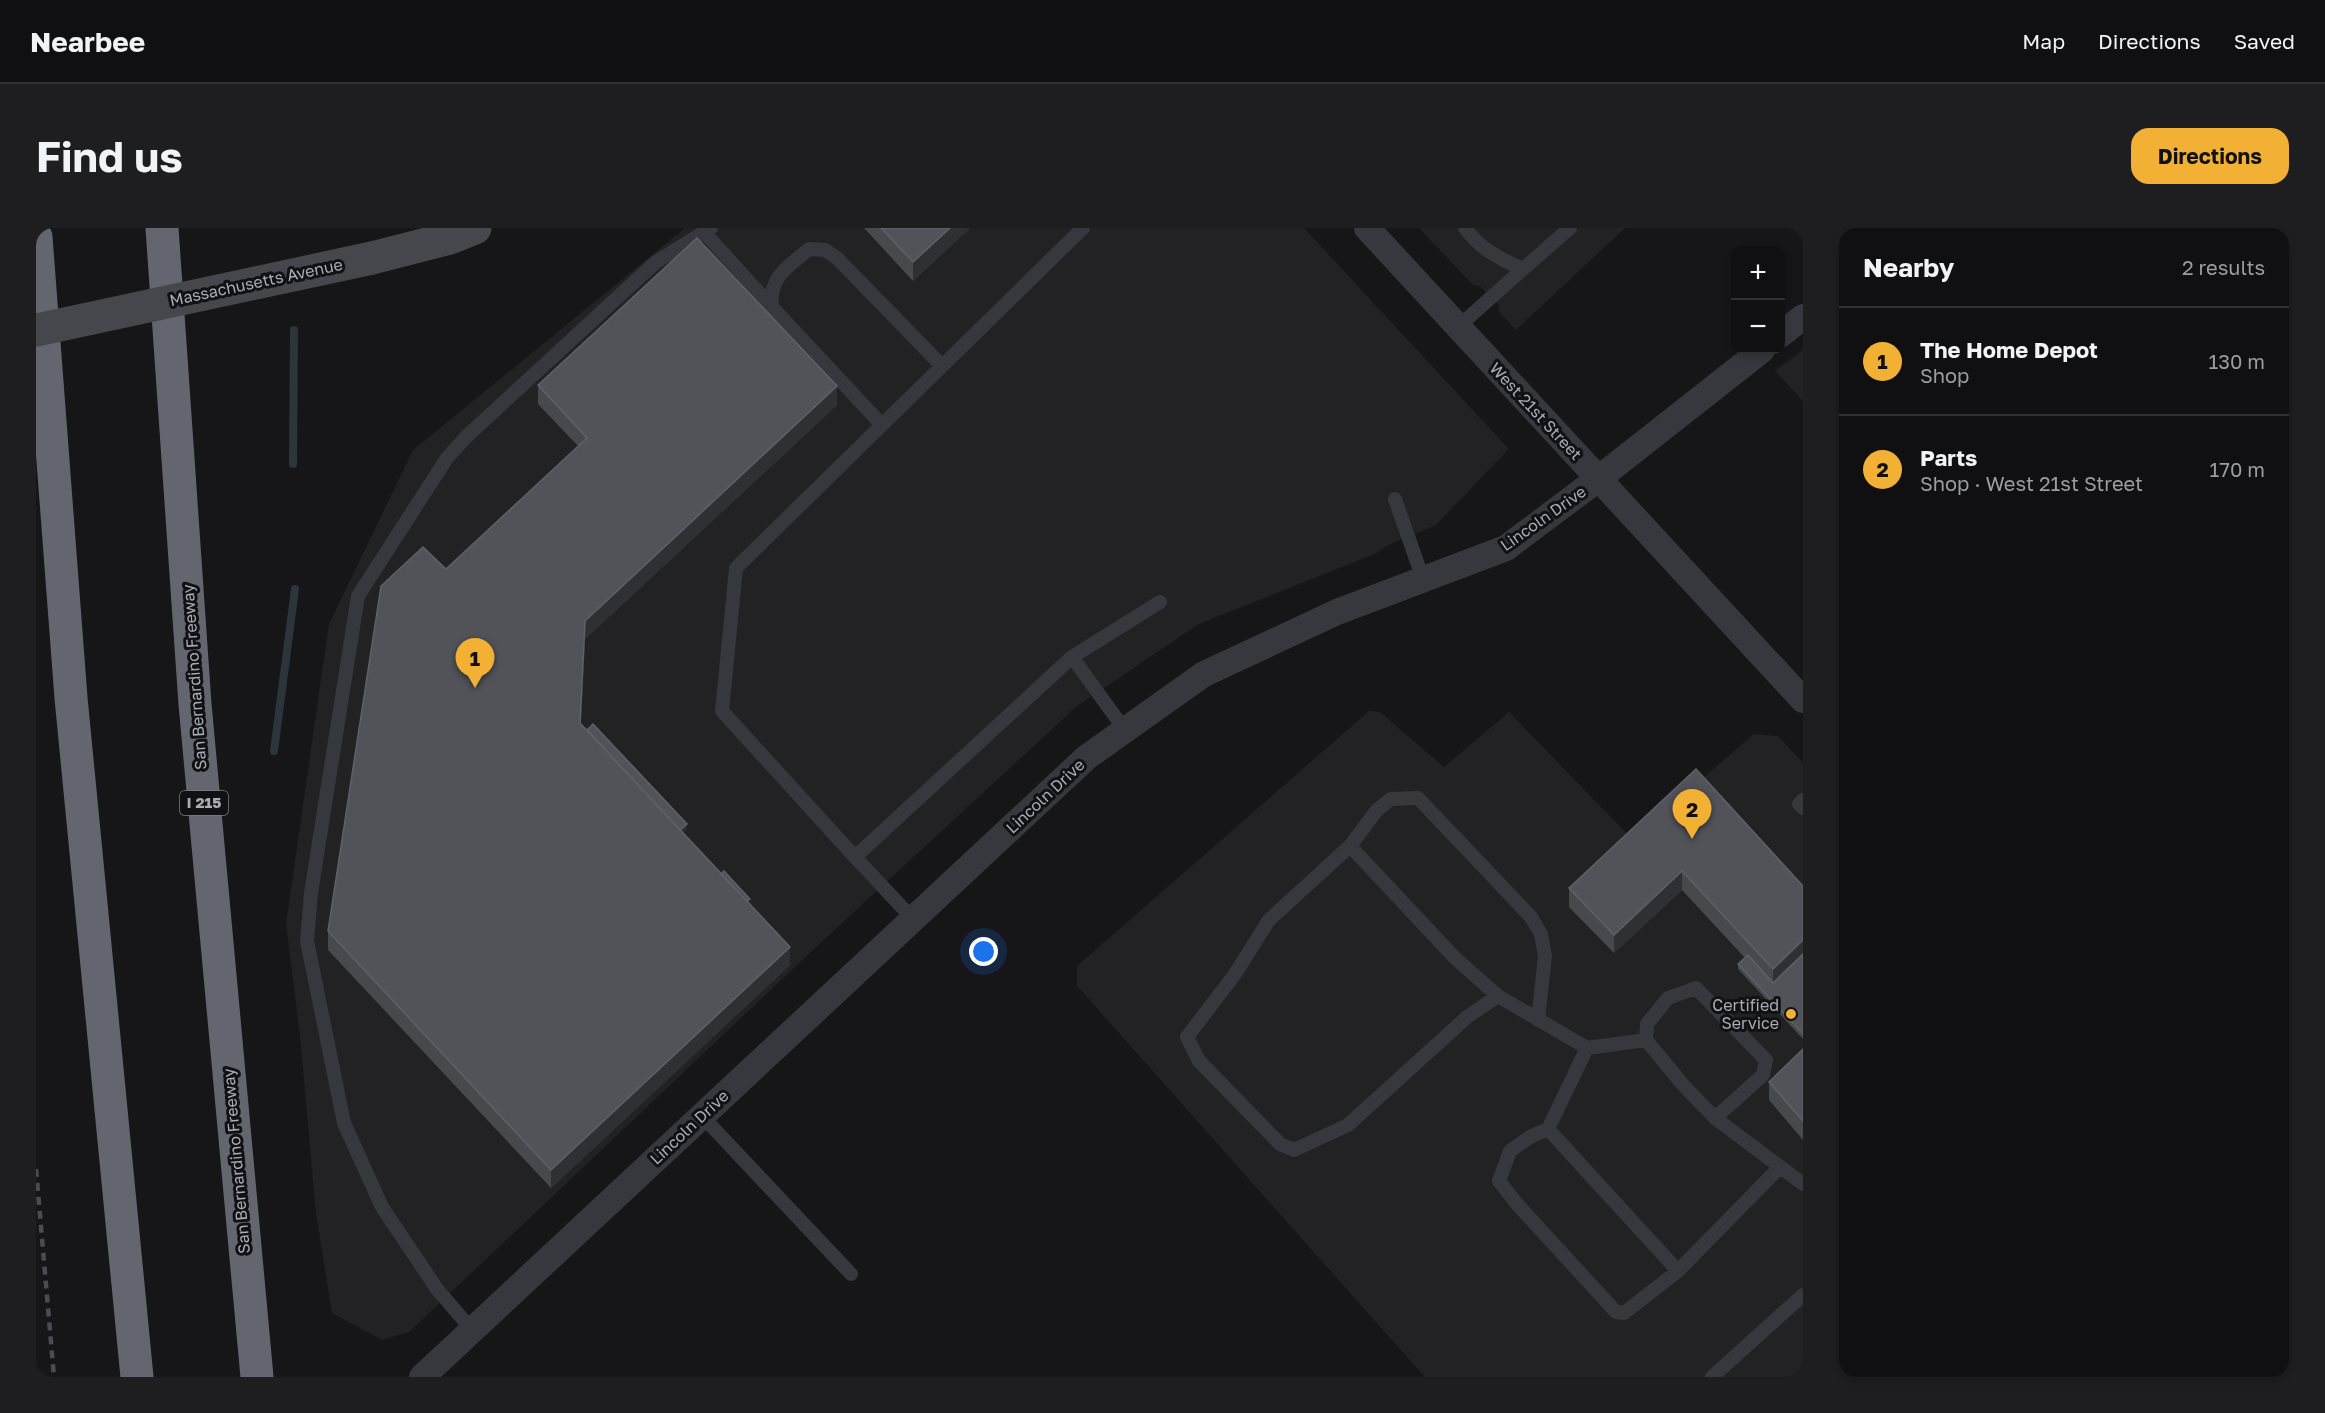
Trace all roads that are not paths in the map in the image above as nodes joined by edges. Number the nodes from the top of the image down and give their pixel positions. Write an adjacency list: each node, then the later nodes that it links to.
1 (162, 228): 44 (highway, San Bernardino Freeway / I 215)
2 (475, 228): 13 (street, Massachusetts Avenue, bridge)
3 (1083, 228): 16 (lane)
4 (1367, 228): 12 (street, West 21st Street)
5 (1465, 228): 9 (lane)
6 (1570, 228): 9 (lane)
7 (707, 230): 10 (lane); 42 (lane)
8 (36, 237): 43 (highway)
9 (1523, 269): 12 (lane)
10 (772, 307): 16 (lane); 17 (lane)
11 (1803, 317): 14 (street)
12 (1458, 327): 18 (street, West 21st Street)
13 (36, 330)
14 (1785, 331)
15 (1757, 354): 18 (street, Lincoln Drive)
16 (942, 366): 17 (lane)
17 (882, 425): 28 (lane)
18 (1598, 479): 20 (street, Lincoln Drive); 23 (street, West 21st Street)
19 (1395, 499): 20 (lane)
20 (1424, 579): 24 (street, Lincoln Drive)
21 (1160, 602): 22 (lane)
22 (1072, 657): 24 (lane); 28 (lane)
23 (1803, 700)
24 (1125, 730): 29 (street, Lincoln Drive)
25 (1803, 800): 26 (lane)
26 (1803, 808)
27 (1350, 846): 30 (lane); 30 (lane); 31 (lane)
28 (855, 857): 29 (lane)
29 (913, 919): 34 (street, Lincoln Drive)
30 (1498, 996): 31 (lane)
31 (1538, 1020): 33 (lane)
32 (1646, 1040): 33 (lane); 35 (lane); 35 (lane)
33 (1587, 1048): 36 (lane)
34 (702, 1116): 40 (lane); 42 (street, Lincoln Drive)
35 (1715, 1118): 37 (lane)
36 (1548, 1129): 39 (lane); 39 (lane)
37 (1780, 1167): 38 (lane); 39 (lane)
38 (1803, 1184)
39 (1678, 1270)
40 (851, 1274)
41 (1803, 1295): 46 (lane)
42 (472, 1330): 45 (street, Lincoln Drive)
43 (137, 1377)
44 (257, 1377)
45 (422, 1377)
46 (1712, 1377)

